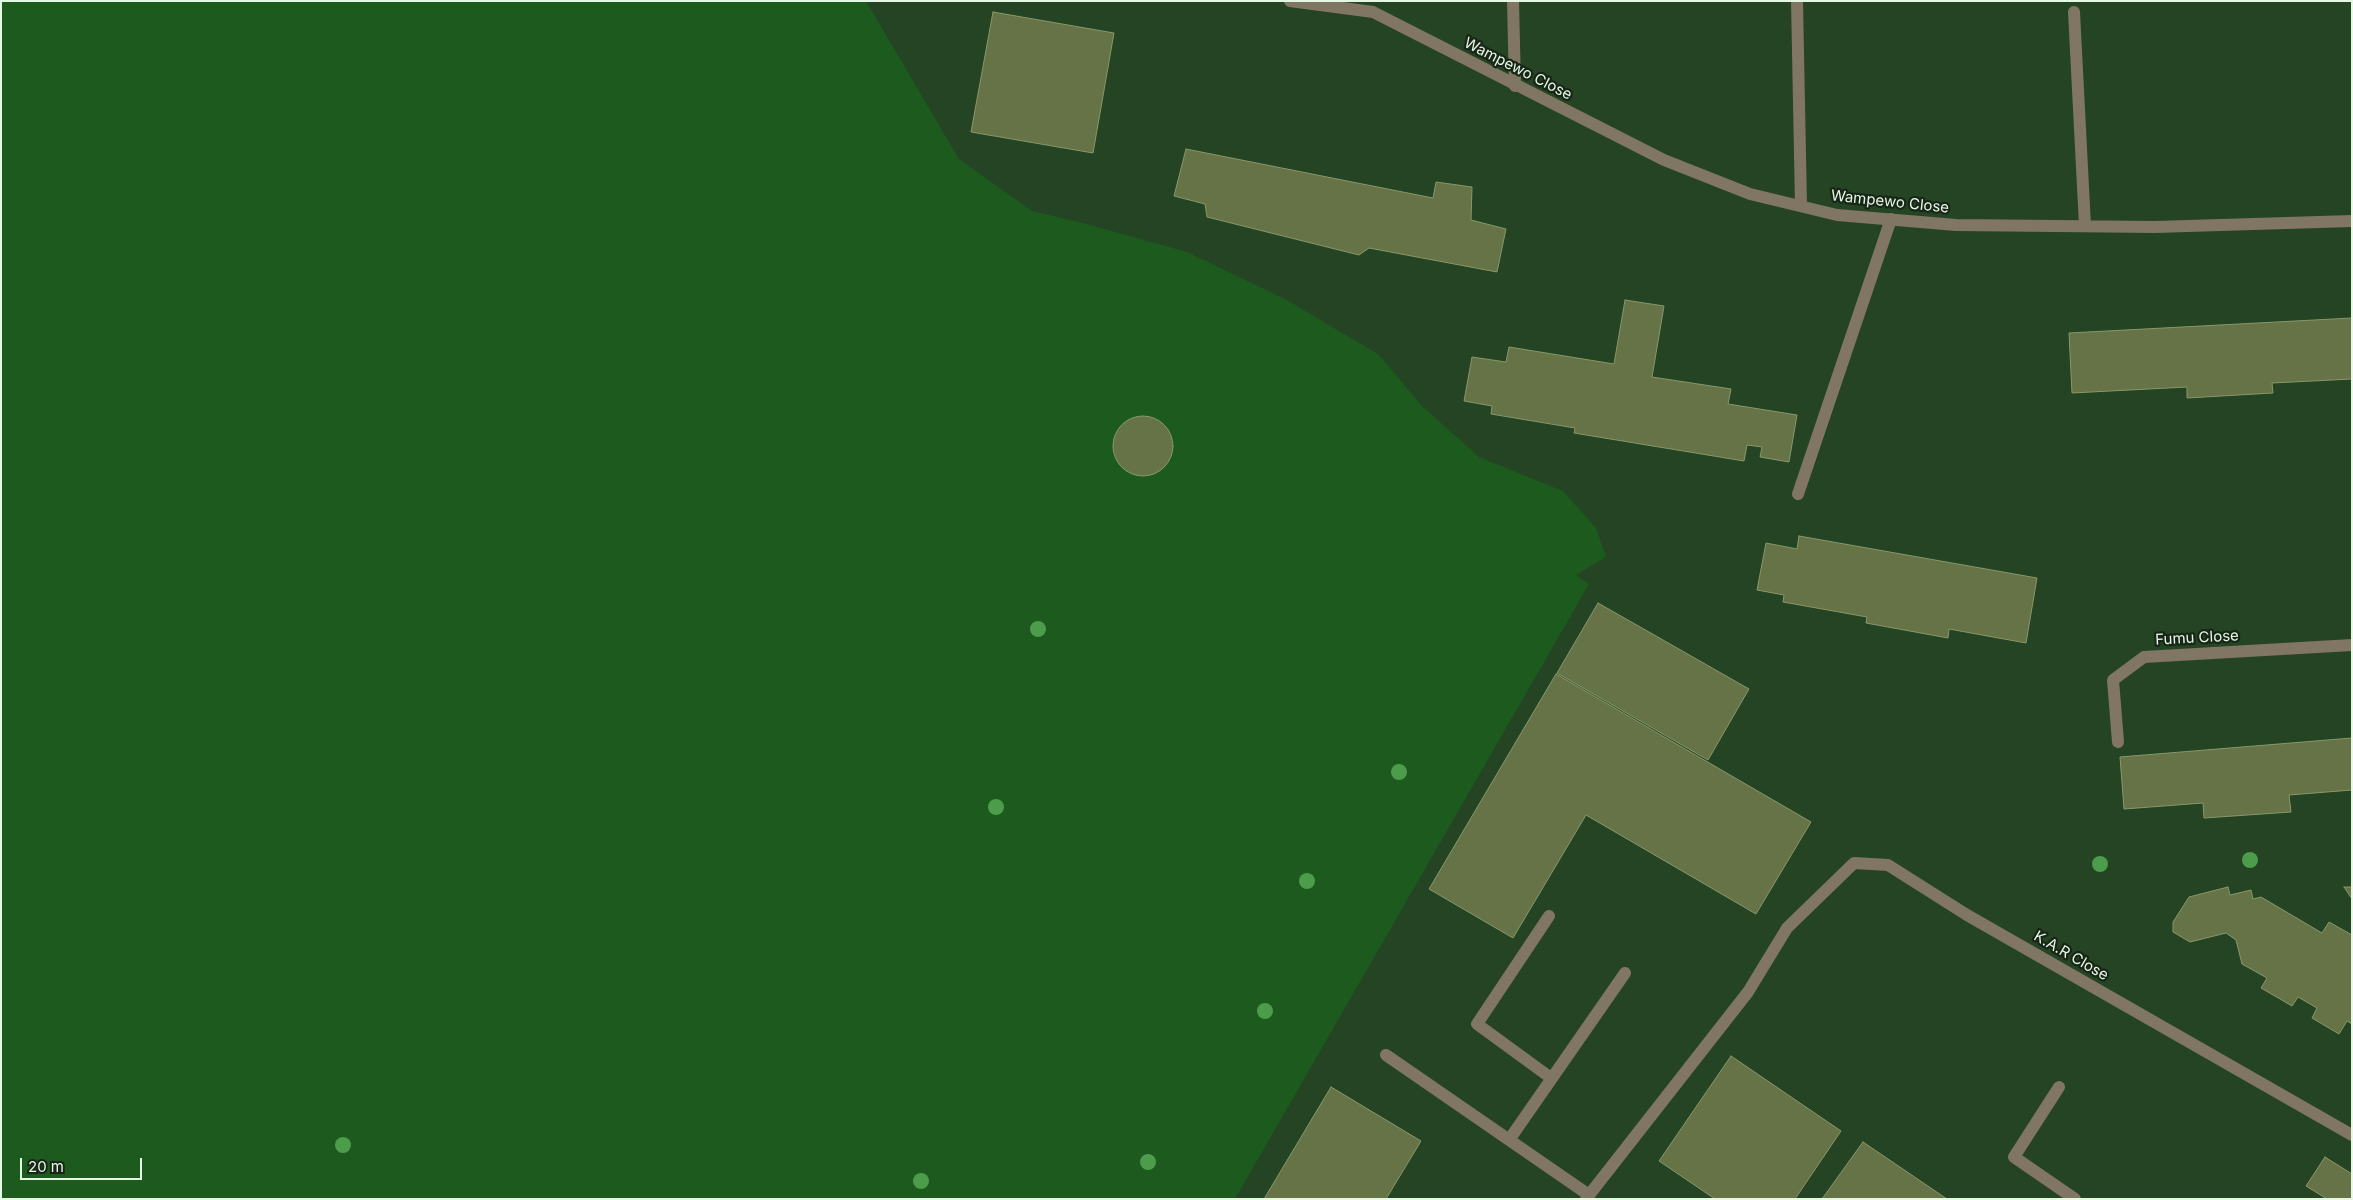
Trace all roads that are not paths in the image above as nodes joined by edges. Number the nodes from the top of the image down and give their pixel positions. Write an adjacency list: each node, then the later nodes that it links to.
1 (1513, 1): 5 (street)
2 (1797, 1): 6 (street)
3 (1296, 2): 5 (street, Wampewo Close)
4 (2074, 12): 9 (street)
5 (1515, 86): 6 (street, Wampewo Close)
6 (1801, 206): 7 (street, Wampewo Close)
7 (1891, 219): 9 (street, Wampewo Close); 10 (street)
8 (2352, 221): 9 (street, Wampewo Close)
9 (2085, 226)
10 (1798, 494)
11 (2352, 645): 12 (street, Fumu Close)
12 (2118, 742)
13 (1549, 916): 16 (street)
14 (1625, 973): 16 (street)
15 (1386, 1055): 19 (street)
16 (1552, 1078): 19 (street)
17 (2060, 1087): 21 (street)
18 (2352, 1134): 20 (street, K.A.R Close)
19 (1510, 1140): 20 (street)
20 (1587, 1197)
21 (2075, 1199)

